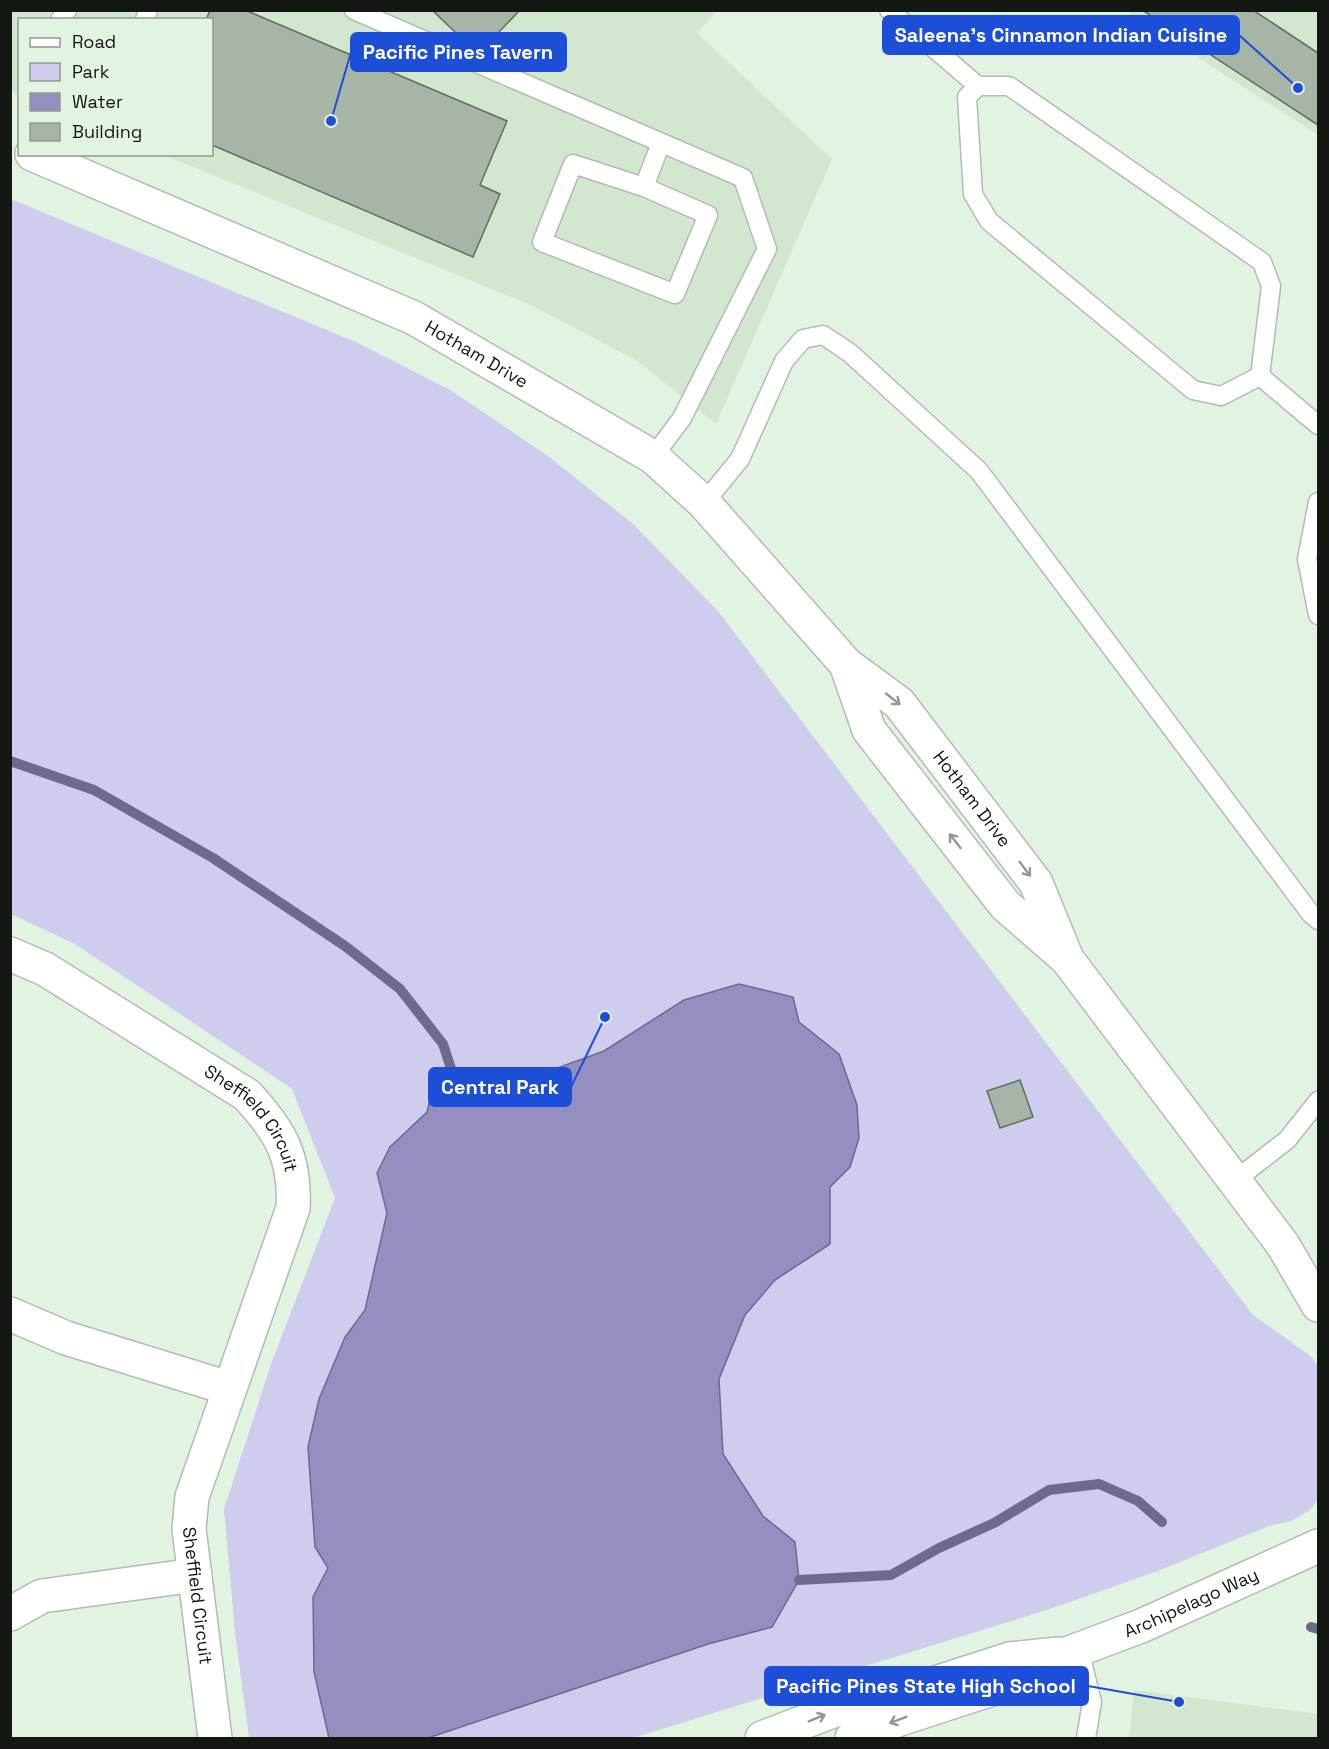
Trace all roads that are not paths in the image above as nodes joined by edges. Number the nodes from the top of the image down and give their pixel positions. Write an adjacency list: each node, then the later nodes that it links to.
1 (354, 10): 4 (lane)
2 (889, 10): 3 (lane)
3 (978, 86): 7 (lane); 7 (lane)
4 (661, 143): 6 (lane); 9 (lane)
5 (37, 156): 9 (street, Hotham Drive)
6 (644, 187): 6 (lane)
7 (1260, 376): 8 (lane)
8 (1318, 425)
9 (653, 457): 11 (street, Hotham Drive)
10 (1318, 502): 12 (lane)
11 (704, 503): 13 (lane); 16 (street, Hotham Drive)
12 (1318, 615)
13 (1318, 920)
14 (10, 954): 21 (street, Sheffield Circuit)
15 (1318, 1101): 16 (lane)
16 (1234, 1181): 17 (street, Hotham Drive)
17 (1283, 1245): 18 (street, Hotham Drive); 19 (street, Hotham Drive)
18 (1318, 1277)
19 (1318, 1305)
20 (10, 1314): 21 (street)
21 (228, 1388): 23 (street, Sheffield Circuit)
22 (1316, 1545): 25 (street, Archipelago Way)
23 (195, 1575): 24 (street); 26 (street, Sheffield Circuit)
24 (10, 1614)
25 (1074, 1651): 27 (street, Archipelago Way, one-way to 25); 28 (street, Archipelago Way, one-way to 28); 29 (lane)
26 (215, 1738)
27 (762, 1738)
28 (852, 1738)
29 (1086, 1738)

